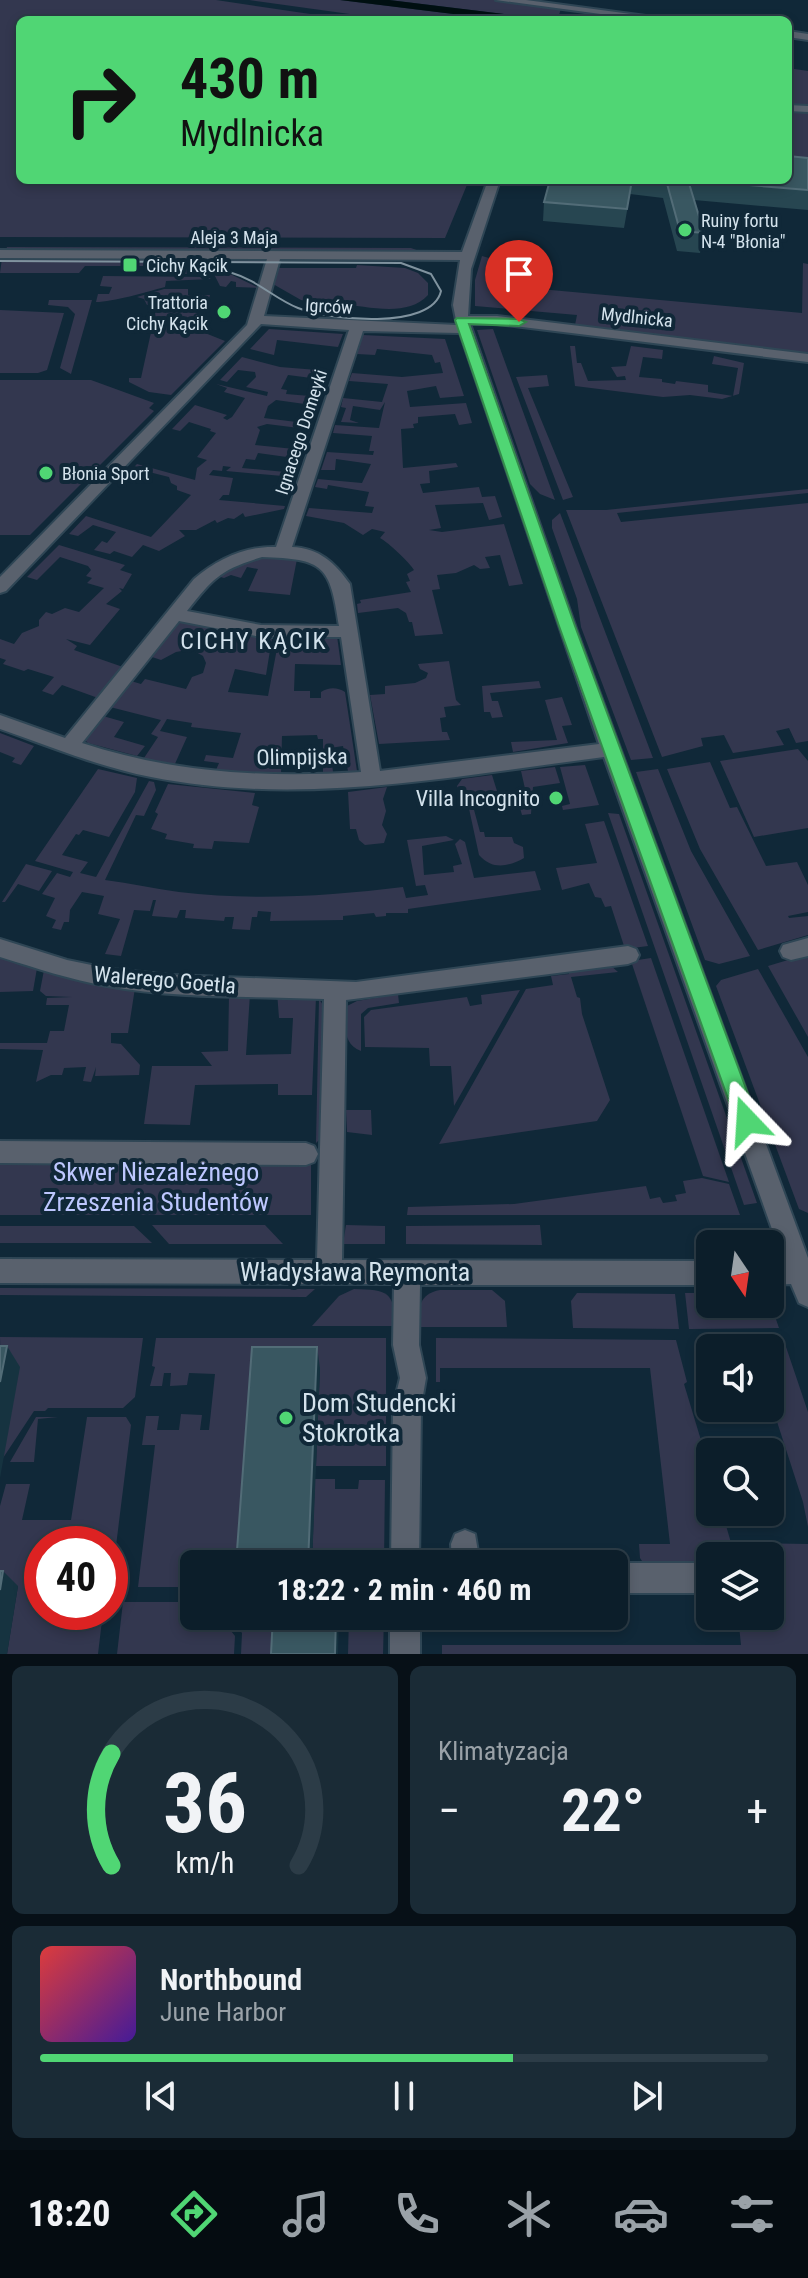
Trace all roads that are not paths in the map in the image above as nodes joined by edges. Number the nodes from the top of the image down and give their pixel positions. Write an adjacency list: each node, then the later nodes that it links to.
1 (501, 0): 2 (street)
2 (571, 11): 3 (street)
3 (627, 16)
4 (493, 184): 7 (street)
5 (0, 254): 6 (street, Aleja 3 Maja)
6 (275, 255): 7 (street, Aleja 3 Maja); 8 (street)
7 (468, 256): 9 (street)
8 (258, 320): 10 (street, Igrców); 13 (street)
9 (463, 325): 10 (street, Igrców); 11 (street, Mydlnicka); 18 (street)
10 (357, 326): 12 (street, Ignacego Domeyki)
11 (808, 358)
12 (283, 551): 14 (street); 15 (street)
13 (0, 587)
14 (175, 614): 15 (street); 17 (street)
15 (349, 631): 19 (street)
16 (0, 722): 17 (street, Olimpijska)
17 (69, 746): 19 (street, Olimpijska)
18 (612, 749): 19 (street, Olimpijska); 30 (street)
19 (372, 778)
20 (0, 948): 22 (street, Walerego Goetla)
21 (628, 955): 22 (street, Walerego Goetla)
22 (335, 989): 26 (street)
23 (0, 1152): 24 (street)
24 (306, 1154)
25 (0, 1271): 26 (street, Władysława Reymonta)
26 (329, 1272): 27 (street, Władysława Reymonta)
27 (407, 1272): 28 (street, Władysława Reymonta); 31 (street)
28 (696, 1273)
29 (784, 1275): 30 (street)
30 (805, 1278)
31 (405, 1550)
32 (628, 1578): 33 (street)
33 (696, 1578)
34 (405, 1630): 35 (street)
35 (405, 1654)

